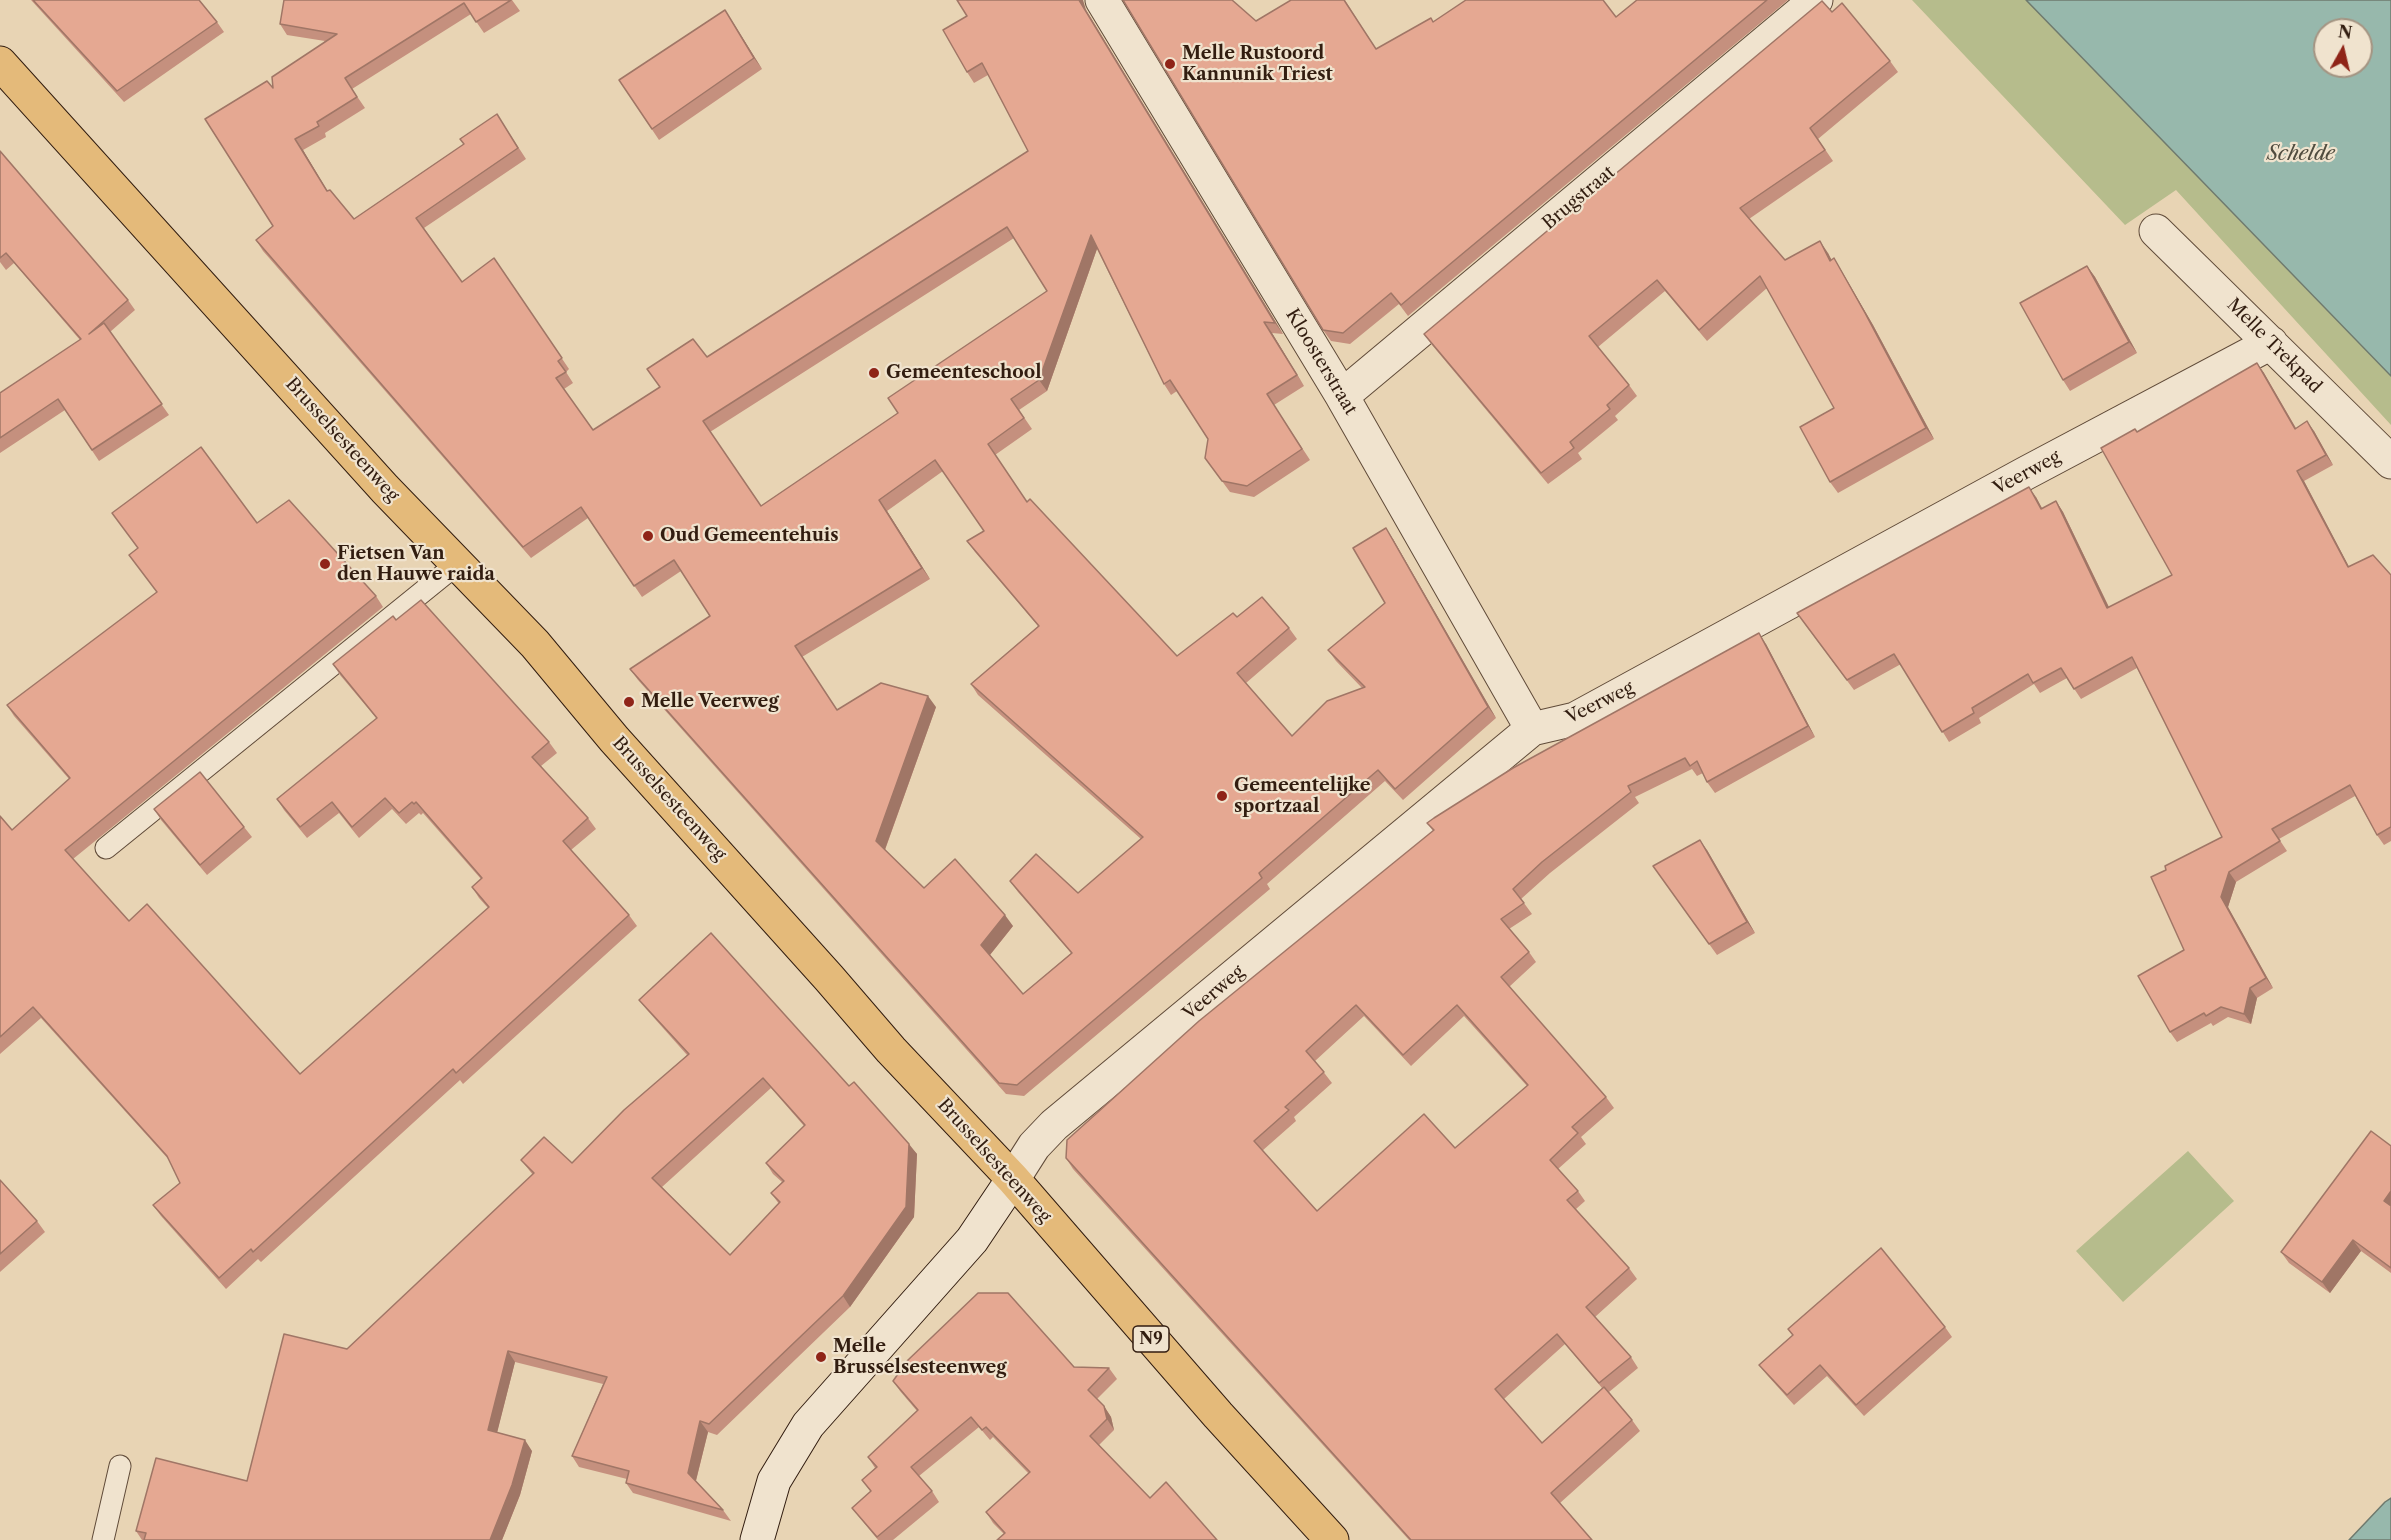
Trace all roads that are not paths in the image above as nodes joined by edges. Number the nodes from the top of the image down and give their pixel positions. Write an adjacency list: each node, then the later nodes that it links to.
1 (1102, 0): 6 (street, Kloosterstraat)
2 (1816, 0): 6 (street, Brugstraat)
3 (0, 63): 8 (main road, Brusselsesteenweg / N9)
4 (2156, 231): 5 (street, Melle Trekpad)
5 (2271, 343): 7 (street, Melle Trekpad); 9 (street, Veerweg)
6 (1342, 396): 9 (street, Kloosterstraat)
7 (2391, 462)
8 (458, 564): 10 (lane); 11 (main road, Brusselsesteenweg / N9)
9 (1532, 729): 11 (street, Veerweg)
10 (106, 848)
11 (1013, 1179): 14 (street, Veerweg); 15 (main road, Brusselsesteenweg / N9)
12 (120, 1466): 13 (lane)
13 (103, 1540)
14 (757, 1540)
15 (1332, 1540)

